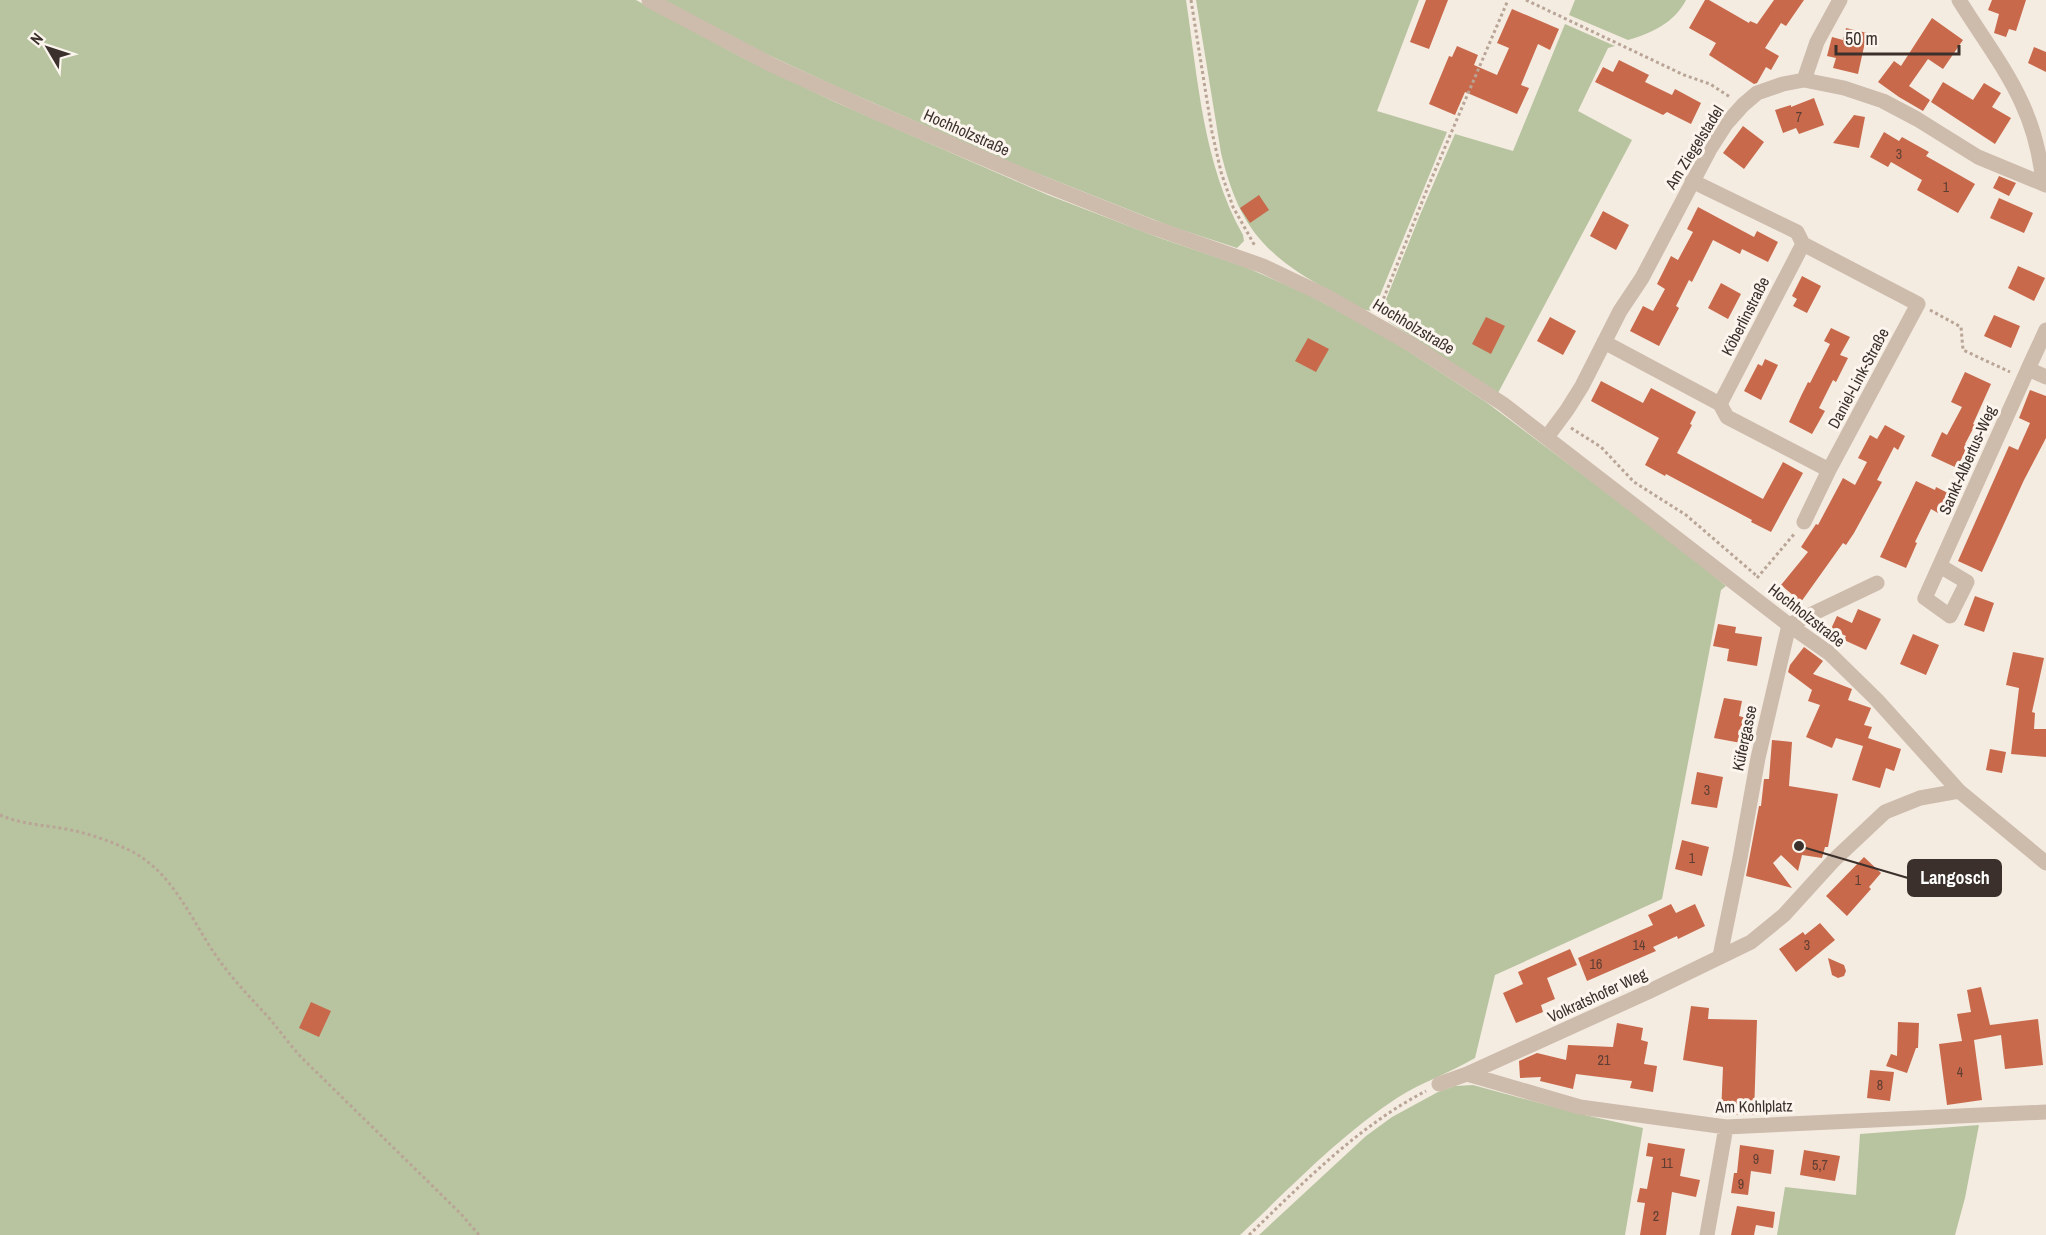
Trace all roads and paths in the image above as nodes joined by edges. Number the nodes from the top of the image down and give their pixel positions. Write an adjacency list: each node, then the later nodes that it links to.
1 (650, 0): 12 (street, Hochholzstraße)
2 (1191, 0): 12 (path)
3 (1508, 0): 14 (path)
4 (1526, 0): 8 (path)
5 (1840, 0): 7 (street)
6 (1959, 0): 10 (street)
7 (1804, 80): 8 (street, Am Ziegelstadel); 10 (street, Am Ziegelstadel)
8 (1741, 106): 9 (street, Am Ziegelstadel)
9 (1692, 181): 11 (street); 16 (street, Am Ziegelstadel)
10 (2044, 184)
11 (1803, 244): 13 (street); 19 (street, Köberlinstraße)
12 (1263, 266): 14 (street, Hochholzstraße)
13 (1918, 304): 17 (path); 22 (street, Daniel-Link-Straße)
14 (1374, 322): 21 (street, Hochholzstraße)
15 (2046, 330): 17 (street, Sankt-Albertus-Weg)
16 (1604, 342): 19 (street); 20 (street, Am Ziegelstadel)
17 (2026, 373): 18 (street); 24 (street, Sankt-Albertus-Weg)
18 (2046, 376)
19 (1720, 404): 22 (street)
20 (1559, 420): 21 (street, Am Ziegelstadel); 25 (path)
21 (1547, 437): 27 (street, Hochholzstraße)
22 (1829, 470): 23 (street, Daniel-Link-Straße)
23 (1804, 522): 25 (path)
24 (1940, 566)
25 (1758, 577): 27 (path)
26 (1877, 583): 28 (street)
27 (1747, 591): 28 (street, Hochholzstraße)
28 (1789, 625): 29 (street, Hochholzstraße); 32 (street, Küfergasse)
29 (1959, 791): 31 (street, Hochholzstraße); 32 (street, Volkratshofer Weg)
30 (0, 815): 37 (path)
31 (2046, 863)
32 (1720, 956): 33 (street, Volkratshofer Weg)
33 (1467, 1074): 34 (street, Volkratshofer Weg); 36 (street, Am Kohlplatz)
34 (1439, 1084): 38 (path)
35 (2046, 1112): 36 (street, Am Kohlplatz)
36 (1725, 1127): 39 (street)
37 (479, 1235)
38 (1249, 1235)
39 (1707, 1235)

